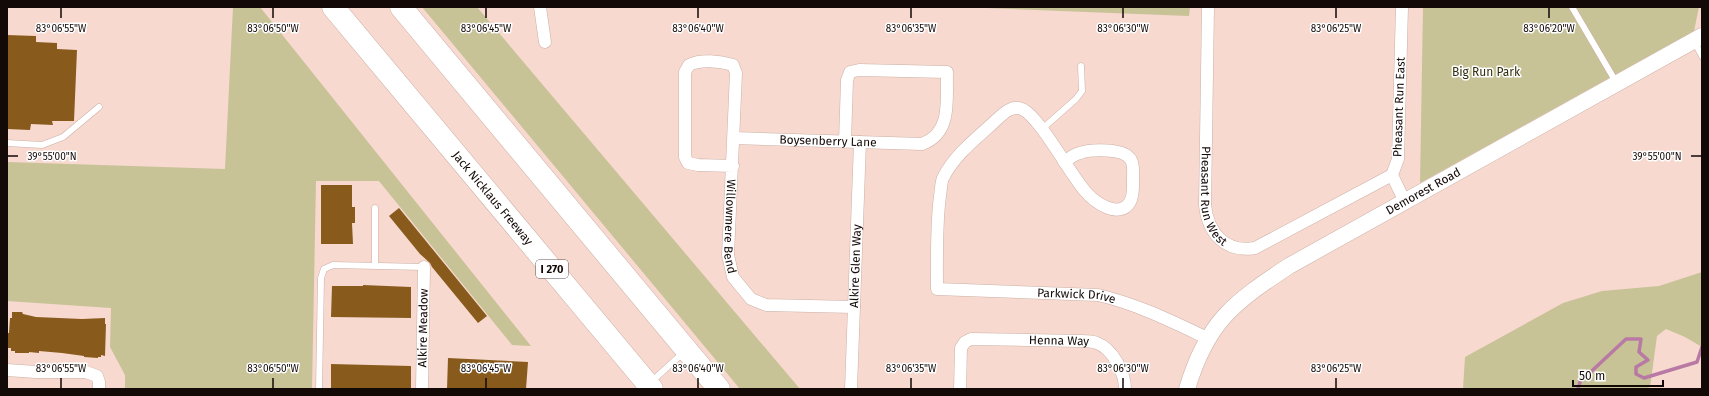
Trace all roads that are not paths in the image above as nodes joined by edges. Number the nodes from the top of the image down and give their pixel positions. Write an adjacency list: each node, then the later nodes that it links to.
1 (333, 7): 29 (highway, Jack Nicklaus Freeway / I 270)
2 (401, 7): 27 (highway)
3 (540, 7): 8 (street)
4 (1208, 7): 20 (street, Pheasant Run West)
5 (1402, 7): 20 (street, Pheasant Run East)
6 (1572, 7): 11 (lane)
7 (1698, 39): 9 (lane); 11 (street, Demorest Road)
8 (545, 42)
9 (1702, 56)
10 (1081, 66): 13 (lane)
11 (1616, 84): 21 (street, Demorest Road)
12 (100, 107): 17 (lane)
13 (1042, 129): 18 (street); 26 (street, Parkwick Drive)
14 (734, 138): 15 (street, Boysenberry Lane); 19 (street, Willowmere Bend); 19 (street, Willowmere Bend)
15 (845, 142): 16 (street, Boysenberry Lane); 16 (street, Boysenberry Lane)
16 (860, 142): 25 (street, Alkire Glen Way)
17 (7, 143)
18 (1064, 162): 18 (street)
19 (733, 166): 25 (street, Willowmere Bend)
20 (1392, 175): 21 (street)
21 (1405, 202): 26 (street, Demorest Road)
22 (375, 208): 23 (lane)
23 (375, 266): 24 (lane); 31 (lane)
24 (424, 267): 32 (street, Alkire Meadow)
25 (854, 307): 34 (street, Alkire Glen Way)
26 (1207, 338): 37 (street, Demorest Road)
27 (686, 350): 29 (lane); 33 (highway)
28 (7, 370): 30 (street)
29 (650, 387)
30 (99, 389)
31 (319, 389)
32 (422, 389)
33 (719, 389)
34 (851, 389)
35 (960, 389): 36 (street, Henna Way)
36 (1124, 389)
37 (1187, 389)

